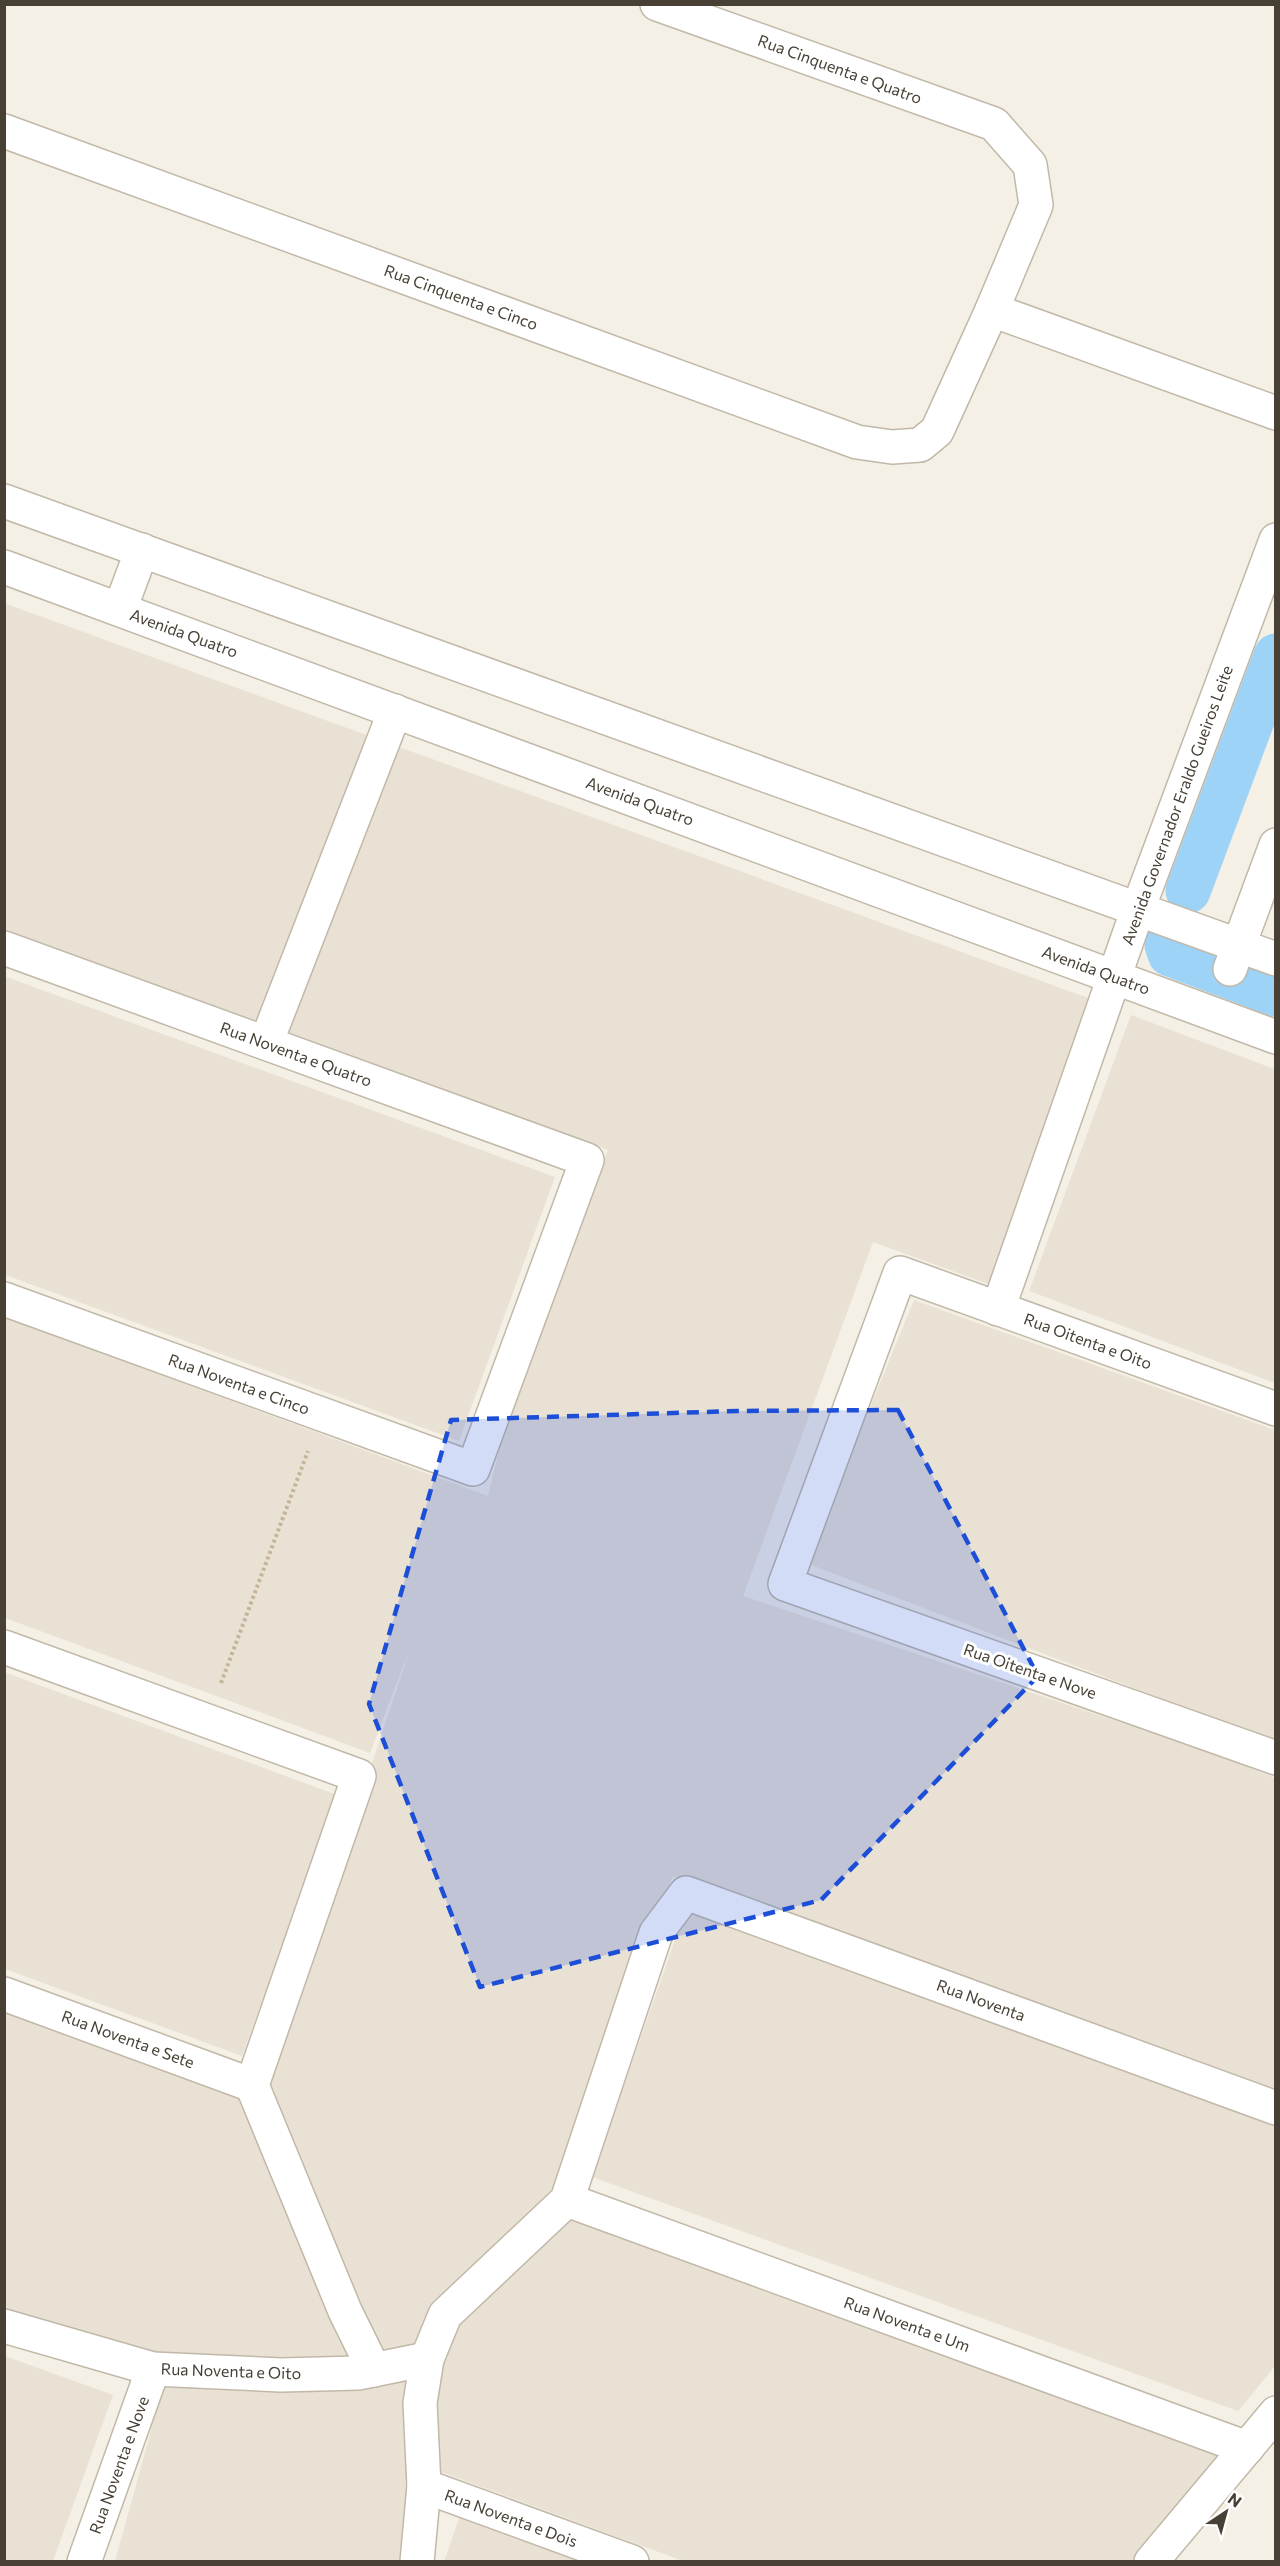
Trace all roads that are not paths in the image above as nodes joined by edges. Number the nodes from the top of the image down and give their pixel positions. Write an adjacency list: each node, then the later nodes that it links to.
1 (657, 4): 3 (street, Rua Cinquenta e Quatro)
2 (4, 131): 5 (street, Rua Cinquenta e Cinco)
3 (992, 310): 4 (street); 5 (street, Rua Cinquenta e Quatro)
4 (1275, 413)
5 (920, 445)
6 (4, 501): 8 (street)
7 (1275, 540): 13 (street, Avenida Governador Eraldo Gueiros Leite)
8 (142, 550): 10 (street); 13 (street)
9 (4, 567): 10 (street, Avenida Quatro)
10 (120, 609): 11 (street, Avenida Quatro)
11 (395, 711): 17 (street, Avenida Quatro); 20 (street)
12 (1275, 845): 16 (street)
13 (1138, 909): 16 (street); 17 (street, Avenida Governador Eraldo Gueiros Leite)
14 (4, 948): 20 (street, Rua Noventa e Quatro)
15 (1275, 959): 16 (street)
16 (1232, 966): 18 (street)
17 (1114, 976): 18 (street, Avenida Quatro); 22 (street, Avenida Governador Eraldo Gueiros Leite)
18 (1217, 1015): 19 (street, Avenida Quatro)
19 (1275, 1037)
20 (267, 1043): 24 (street, Rua Noventa e Quatro)
21 (4, 1299): 24 (street, Rua Noventa e Cinco)
22 (998, 1309): 23 (street, Rua Oitenta e Oito); 25 (street, Rua Oitenta e Oito)
23 (1275, 1409)
24 (473, 1468)
25 (785, 1584): 27 (street, Rua Oitenta e Nove)
26 (4, 1647): 29 (street)
27 (1275, 1758)
28 (4, 1994): 29 (street, Rua Noventa e Sete)
29 (252, 2085): 35 (street)
30 (1275, 2108): 31 (street, Rua Noventa)
31 (567, 2200): 33 (street); 37 (street, Rua Noventa e Um)
32 (4, 2326): 34 (street, Rua Noventa e Oito)
33 (427, 2359): 35 (street, Rua Noventa e Oito); 38 (street)
34 (153, 2369): 35 (street, Rua Noventa e Oito); 39 (street, Rua Noventa e Nove)
35 (374, 2370)
36 (1275, 2413): 37 (street)
37 (1247, 2448): 42 (street)
38 (424, 2486): 40 (street); 41 (street, Rua Noventa e Dois)
39 (84, 2562)
40 (417, 2562)
41 (632, 2562)
42 (1151, 2562)

